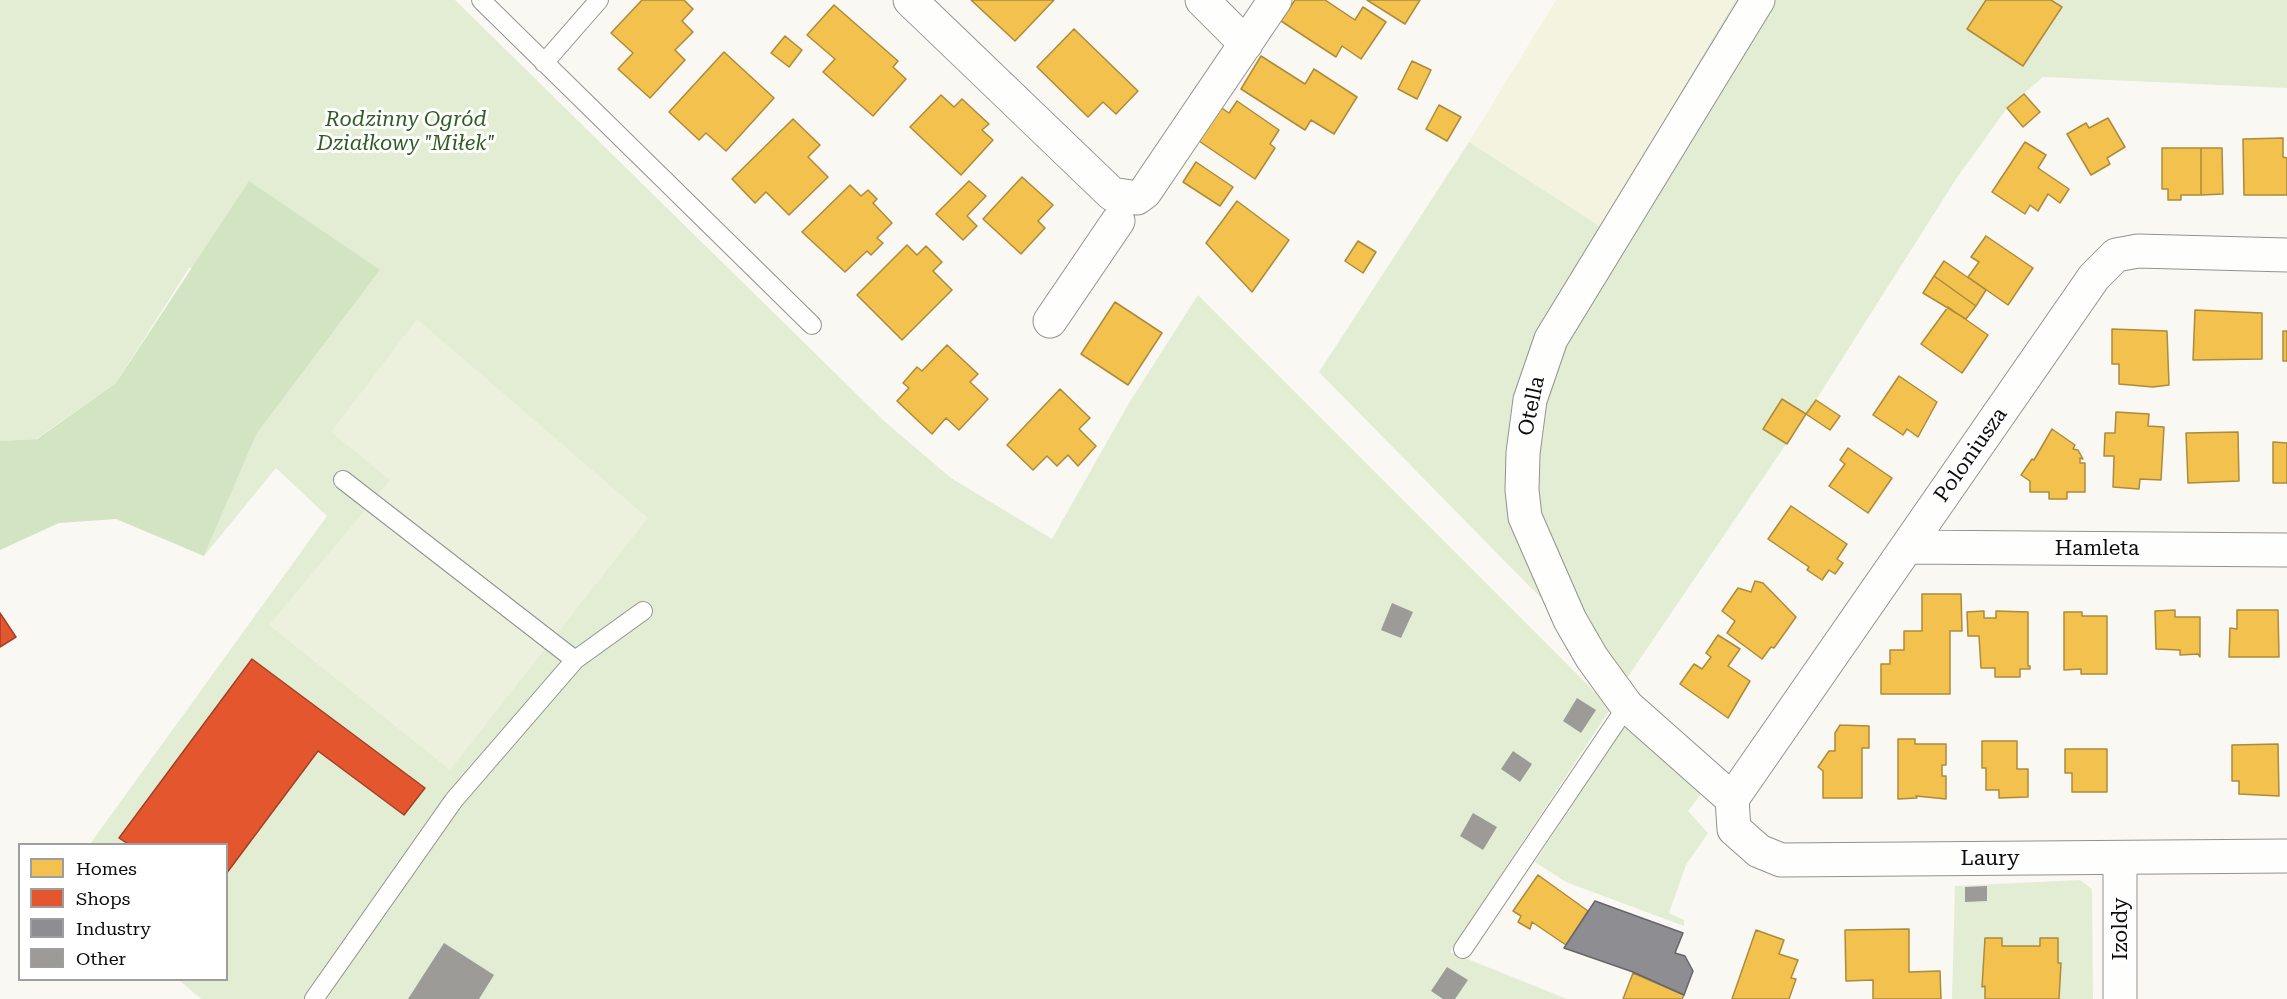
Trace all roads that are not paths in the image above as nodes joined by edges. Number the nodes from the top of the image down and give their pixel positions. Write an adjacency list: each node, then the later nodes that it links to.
1 (480, 0): 8 (lane)
2 (599, 0): 8 (lane)
3 (910, 0): 9 (street)
4 (1202, 0): 7 (street)
5 (1275, 0): 7 (street)
6 (1758, 0): 18 (street, Otella)
7 (1246, 44): 9 (street)
8 (544, 63): 12 (lane)
9 (1115, 208): 11 (street)
10 (2287, 255): 14 (street, Poloniusza)
11 (1050, 321)
12 (812, 325)
13 (343, 480): 17 (lane)
14 (1908, 547): 15 (street, Hamleta); 19 (street, Poloniusza)
15 (2287, 550)
16 (643, 611): 17 (lane)
17 (575, 660): 23 (lane)
18 (1627, 706): 19 (street, Otella); 22 (lane)
19 (1732, 799): 21 (street, Laury)
20 (2287, 856): 21 (street, Laury)
21 (2120, 858): 24 (street, Izoldy)
22 (1463, 949)
23 (314, 999)
24 (2120, 999)

